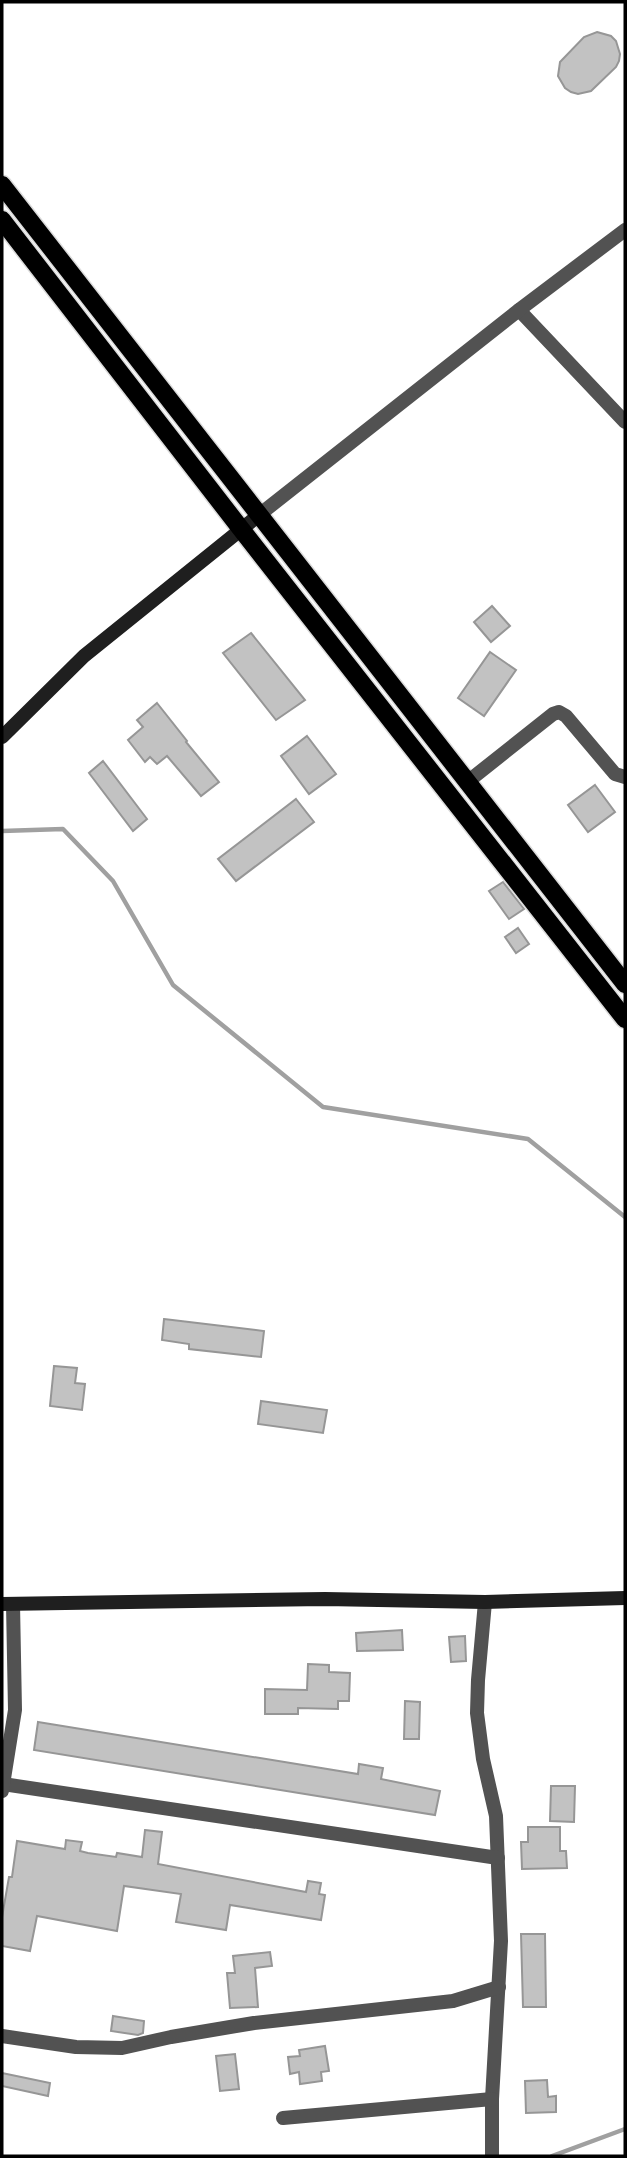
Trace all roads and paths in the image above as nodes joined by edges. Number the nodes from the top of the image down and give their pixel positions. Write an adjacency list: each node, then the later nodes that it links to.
1 (2, 185): 6 (main road)
2 (2, 220): 7 (main road)
3 (625, 230): 4 (street)
4 (519, 310): 5 (street); 6 (street)
5 (625, 422)
6 (259, 515): 7 (street); 10 (main road)
7 (241, 529): 8 (street); 12 (main road)
8 (2, 737)
9 (625, 777): 10 (street)
10 (466, 783): 11 (main road)
11 (625, 984)
12 (625, 1019)
13 (625, 1598): 14 (street)
14 (485, 1602): 15 (street); 17 (street)
15 (7, 1604): 16 (street)
16 (2, 1788): 17 (street)
17 (498, 1858): 18 (street)
18 (499, 1987): 19 (street); 20 (street)
19 (2, 2035)
20 (492, 2099): 21 (street); 22 (street)
21 (283, 2118)
22 (492, 2156)

